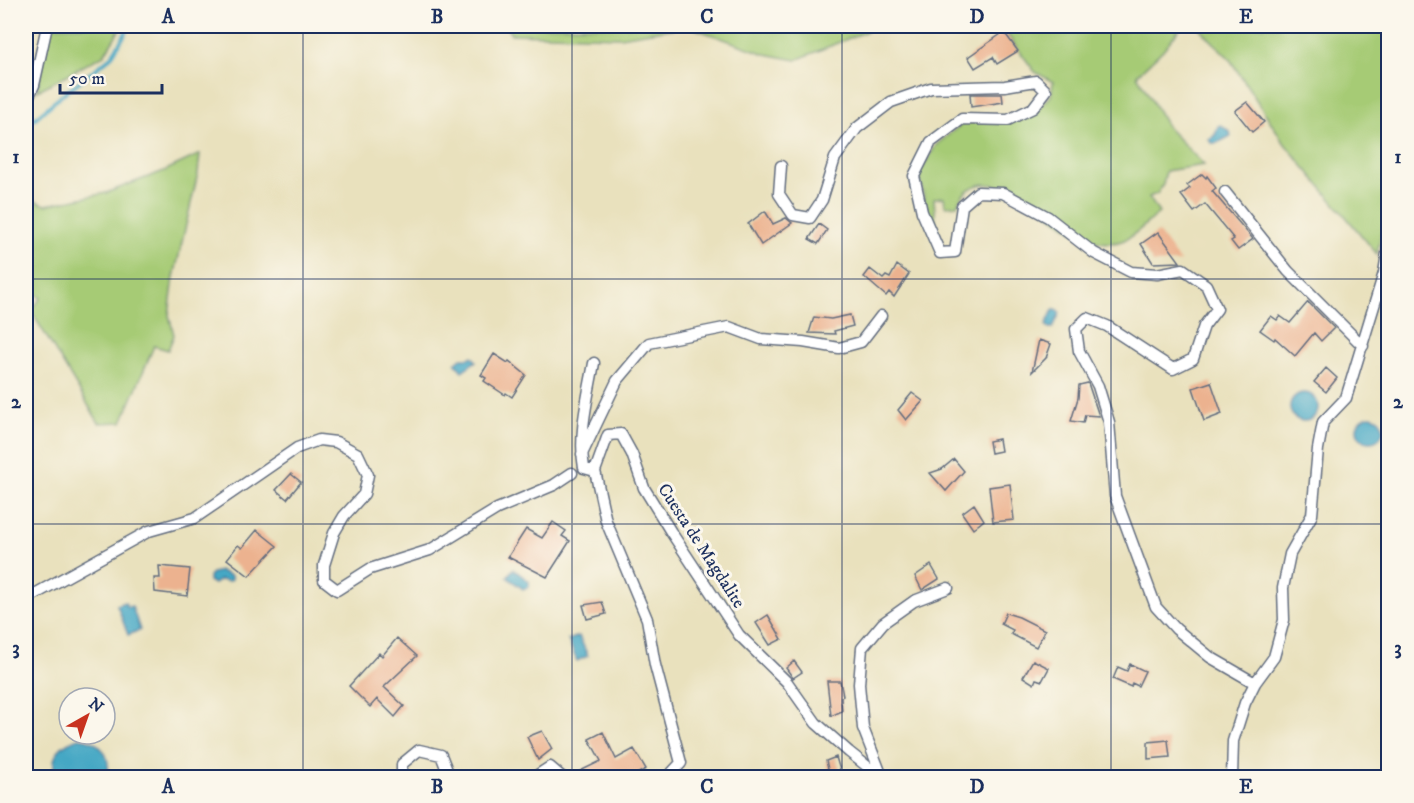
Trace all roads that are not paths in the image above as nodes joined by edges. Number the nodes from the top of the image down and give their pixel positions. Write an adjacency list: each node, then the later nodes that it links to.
1 (46, 26): 2 (street)
2 (26, 102)
3 (782, 166): 14 (street)
4 (1226, 192): 7 (street)
5 (1389, 247): 7 (street)
6 (881, 316): 9 (street)
7 (1363, 346): 14 (street)
8 (594, 363): 9 (street)
9 (582, 454): 10 (street)
10 (595, 471): 19 (street); 20 (street, Cuesta de Magdalite)
11 (572, 473): 13 (street)
12 (948, 588): 20 (street)
13 (26, 599)
14 (1255, 683): 21 (street)
15 (402, 777): 16 (street)
16 (450, 777)
17 (533, 777): 18 (street)
18 (563, 777)
19 (666, 777)
20 (882, 777)
21 (1232, 777)

